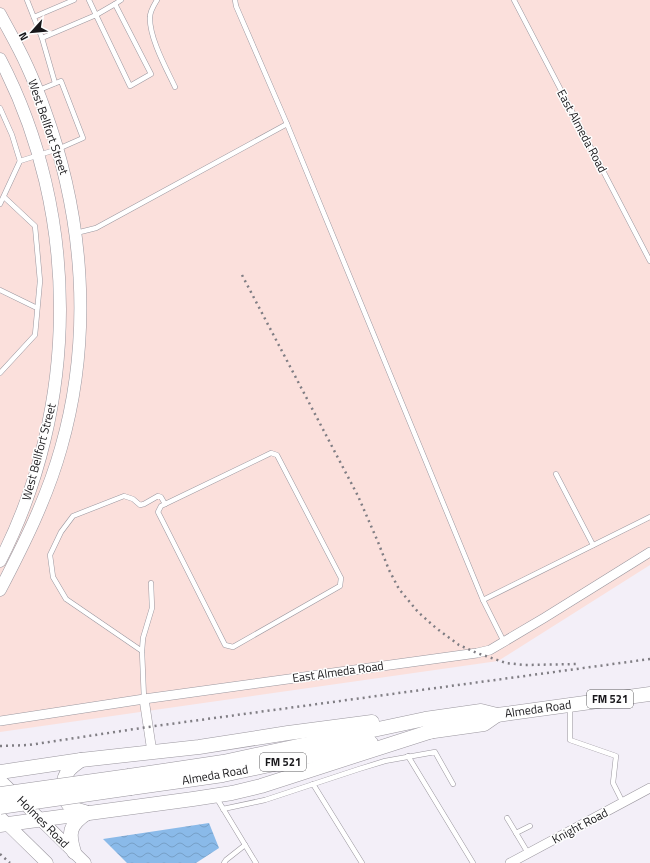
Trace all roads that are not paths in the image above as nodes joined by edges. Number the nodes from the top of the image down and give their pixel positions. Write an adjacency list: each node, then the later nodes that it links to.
1 (27, 0): 11 (lane)
2 (74, 0): 11 (lane)
3 (89, 0): 10 (lane)
4 (121, 0): 8 (lane)
5 (157, 0): 15 (lane)
6 (235, 0): 18 (lane)
7 (514, 0): 27 (lane, East Almeda Road)
8 (115, 4): 10 (lane); 10 (lane)
9 (0, 14): 16 (main road, West Bellfort Street)
10 (96, 15): 12 (lane)
11 (34, 17): 12 (lane)
12 (42, 38): 14 (lane)
13 (0, 60): 20 (main road, West Bellfort Street)
14 (55, 83): 16 (lane); 19 (lane)
15 (175, 87)
16 (37, 90): 19 (main road, West Bellfort Street)
17 (0, 108): 21 (lane)
18 (287, 124): 26 (lane); 39 (lane)
19 (58, 149): 20 (lane); 24 (main road, West Bellfort Street)
20 (38, 156): 21 (lane); 25 (main road, West Bellfort Street)
21 (20, 161): 22 (lane)
22 (4, 197): 23 (lane); 29 (lane)
23 (0, 204)
24 (73, 219): 25 (main road); 26 (main road, West Bellfort Street)
25 (54, 222): 36 (main road, West Bellfort Street)
26 (76, 233): 38 (main road, West Bellfort Street)
27 (650, 261)
28 (0, 290): 29 (lane)
29 (37, 308): 30 (lane)
30 (0, 373)
31 (556, 474): 34 (lane)
32 (165, 504): 32 (lane); 41 (lane)
33 (650, 517): 34 (lane)
34 (593, 545): 39 (lane)
35 (650, 552): 40 (street, East Almeda Road)
36 (0, 561)
37 (151, 583): 41 (lane)
38 (0, 590)
39 (483, 600): 40 (lane)
40 (504, 642): 43 (street, East Almeda Road)
41 (142, 652): 43 (lane)
42 (650, 694): 44 (main road, Almeda Road / FM 521)
43 (144, 699): 47 (street, East Almeda Road); 49 (street)
44 (570, 705): 45 (main road, Almeda Road / FM 521); 63 (lane)
45 (497, 715): 46 (main road, Almeda Road / FM 521); 48 (main road, Almeda Road / FM 521)
46 (425, 719): 49 (main road); 56 (main road, Almeda Road / FM 521)
47 (0, 720)
48 (435, 730): 52 (main road); 56 (main road, Almeda Road / FM 521)
49 (152, 752): 51 (main road)
50 (408, 756): 52 (lane); 58 (lane); 75 (lane)
51 (81, 760): 53 (main road); 66 (main road)
52 (357, 762): 57 (lane); 61 (main road)
53 (0, 772)
54 (0, 780): 68 (main road, Holmes Road)
55 (650, 781): 62 (street)
56 (130, 782): 60 (main road, Almeda Road / FM 521, bridge); 64 (main road, Almeda Road / FM 521, bridge)
57 (313, 784): 65 (lane); 80 (lane)
58 (453, 784)
59 (650, 788): 62 (street, Knight Road)
60 (0, 794)
61 (216, 796): 65 (lane); 66 (main road)
62 (635, 796): 63 (street, Knight Road)
63 (623, 803): 74 (street, Knight Road)
64 (0, 807)
65 (223, 808): 72 (lane)
66 (87, 813): 68 (main road); 73 (main road)
67 (507, 818): 71 (lane)
68 (42, 820): 69 (main road); 73 (main road, Holmes Road)
69 (2, 822): 76 (main road)
70 (530, 826): 71 (lane)
71 (516, 834): 74 (lane)
72 (246, 846): 78 (lane); 79 (lane)
73 (74, 852): 77 (main road, Holmes Road)
74 (524, 858): 81 (street, Knight Road)
75 (470, 862)
76 (47, 863)
77 (85, 863)
78 (224, 863)
79 (256, 863)
80 (362, 863)
81 (510, 863)

